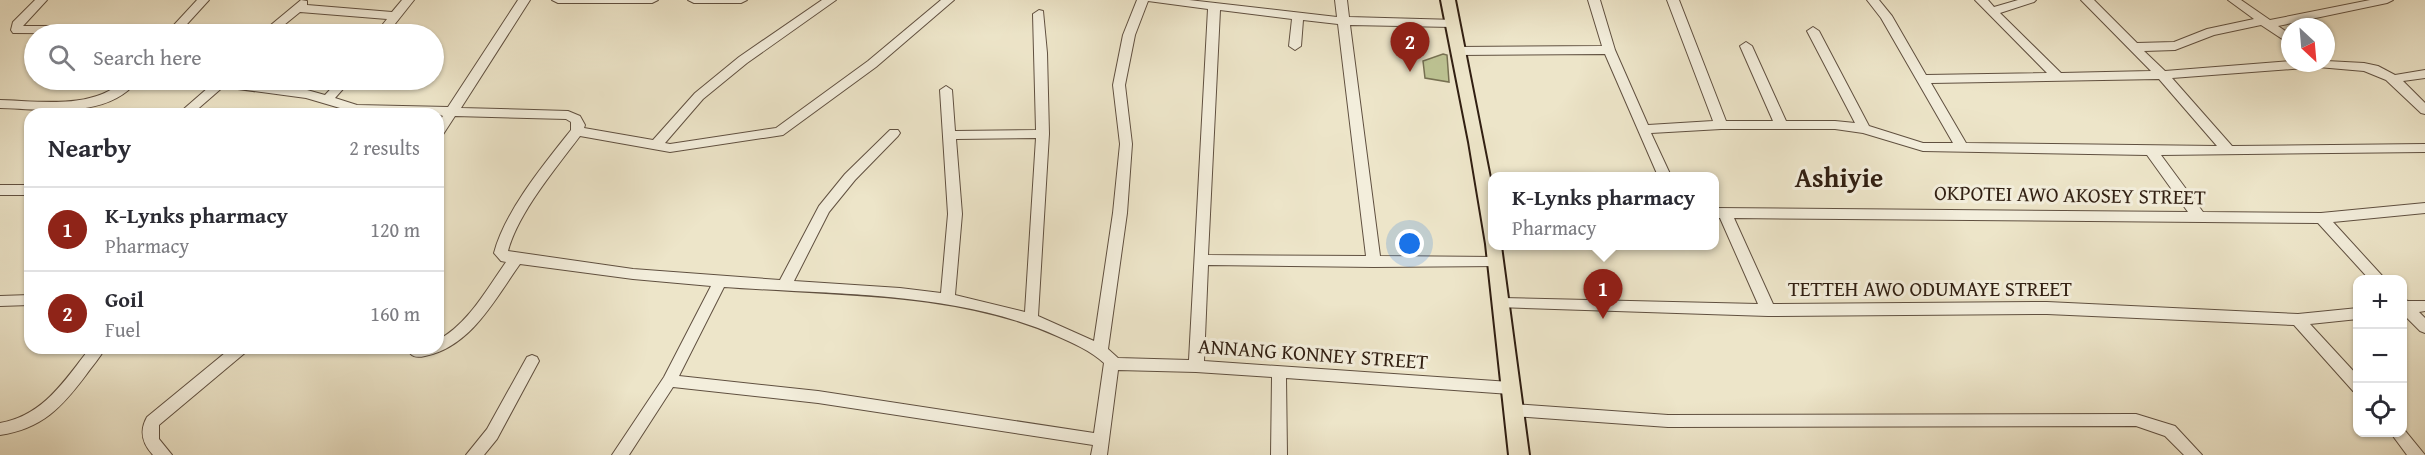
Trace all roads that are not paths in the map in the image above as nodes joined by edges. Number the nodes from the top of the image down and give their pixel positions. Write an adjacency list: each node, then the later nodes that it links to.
1 (41, 0): 37 (street)
2 (203, 0): 34 (street)
3 (307, 0): 26 (street)
4 (408, 0): 28 (street)
5 (524, 0): 63 (street)
6 (558, 0): 24 (street)
7 (652, 0): 24 (street)
8 (694, 0): 9 (street)
9 (741, 0)
10 (830, 0): 73 (street)
11 (948, 0): 73 (street)
12 (1143, 0): 106 (street)
13 (1154, 0): 25 (street)
14 (1341, 0): 31 (street)
15 (1449, 0): 33 (main road)
16 (1594, 0): 43 (street)
17 (1673, 0): 66 (street)
18 (1873, 0): 50 (street)
19 (1981, 0): 27 (street)
20 (2030, 0): 27 (street)
21 (2087, 0): 42 (street)
22 (2234, 0): 32 (street)
23 (2386, 0): 32 (street)
24 (599, 1)
25 (1214, 6): 30 (street); 88 (street)
26 (297, 8): 28 (street); 35 (street)
27 (1993, 11): 49 (street)
28 (396, 15): 36 (street)
29 (1039, 15): 71 (street)
30 (1298, 16): 31 (street); 40 (street)
31 (1343, 21): 33 (street); 89 (street)
32 (2266, 22): 39 (street); 42 (street)
33 (1452, 23): 44 (main road)
34 (181, 24)
35 (278, 24)
36 (389, 24)
37 (24, 30)
38 (1813, 31): 68 (street)
39 (2281, 33)
40 (1295, 46)
41 (1746, 46): 65 (street)
42 (2135, 47): 48 (street)
43 (1609, 50): 44 (street); 67 (street)
44 (1458, 51): 81 (main road)
45 (2335, 64): 51 (street)
46 (2281, 66): 48 (street)
47 (2425, 74): 51 (street)
48 (2162, 75): 49 (street); 77 (street)
49 (2058, 77): 50 (street)
50 (1923, 79): 74 (street)
51 (2393, 79): 61 (street)
52 (121, 90): 58 (street)
53 (212, 90): 59 (street)
54 (281, 90): 57 (street)
55 (336, 90): 57 (street)
56 (946, 90): 72 (street)
57 (327, 100): 60 (street)
58 (0, 104)
59 (191, 108)
60 (354, 108)
61 (2425, 110)
62 (444, 113): 63 (street)
63 (449, 113): 64 (street); 69 (street)
64 (444, 122)
65 (1781, 124): 66 (street); 68 (street)
66 (1721, 125): 67 (street)
67 (1644, 129): 78 (street)
68 (1864, 129): 74 (street)
69 (577, 131): 73 (street); 87 (street)
70 (894, 133): 92 (street)
71 (1043, 134): 72 (street); 102 (street)
72 (950, 135): 95 (street)
73 (655, 146)
74 (1962, 147): 76 (street)
75 (2425, 148): 77 (street)
76 (2151, 151): 77 (street); 84 (street)
77 (2229, 151)
78 (1662, 172)
79 (0, 190): 80 (street)
80 (24, 190)
81 (1488, 202)
82 (2425, 208): 85 (street, OKPOTEI AWO AKOSEY STREET)
83 (1720, 213): 84 (street, OKPOTEI AWO AKOSEY STREET); 99 (street)
84 (2200, 218): 85 (street, OKPOTEI AWO AKOSEY STREET)
85 (2321, 218): 90 (street)
86 (1494, 254): 89 (street); 96 (main road)
87 (516, 259): 91 (street); 105 (street)
88 (1200, 260): 89 (street); 111 (street)
89 (1374, 262)
90 (2375, 275)
91 (720, 282): 92 (street); 113 (street)
92 (784, 286): 95 (street)
93 (24, 300): 94 (street)
94 (0, 301)
95 (947, 301): 102 (street)
96 (1502, 303): 99 (street, TETTEH AWO ODUMAYE STREET); 115 (main road)
97 (2407, 306): 98 (street)
98 (2425, 306)
99 (1768, 310): 103 (street, TETTEH AWO ODUMAYE STREET)
100 (2407, 310): 104 (street)
101 (2353, 314): 103 (street, TETTEH AWO ODUMAYE STREET)
102 (1031, 320): 106 (street)
103 (2298, 320): 114 (street)
104 (2425, 327)
105 (444, 345)
106 (1100, 351): 110 (street)
107 (93, 354): 117 (street)
108 (233, 354): 120 (street)
109 (532, 361): 121 (street)
110 (1113, 364): 111 (street, ANNANG KONNEY STREET); 119 (street)
111 (1196, 366): 112 (street, ANNANG KONNEY STREET)
112 (1279, 372): 115 (street, ANNANG KONNEY STREET); 123 (street)
113 (669, 381): 119 (street); 122 (street)
114 (2354, 383)
115 (1510, 388): 116 (main road)
116 (1513, 410): 124 (main road); 125 (street)
117 (0, 429)
118 (2401, 437): 126 (street)
119 (1100, 448)
120 (164, 455)
121 (474, 455)
122 (620, 455)
123 (1279, 455)
124 (1519, 455)
125 (2194, 455)
126 (2417, 455)

